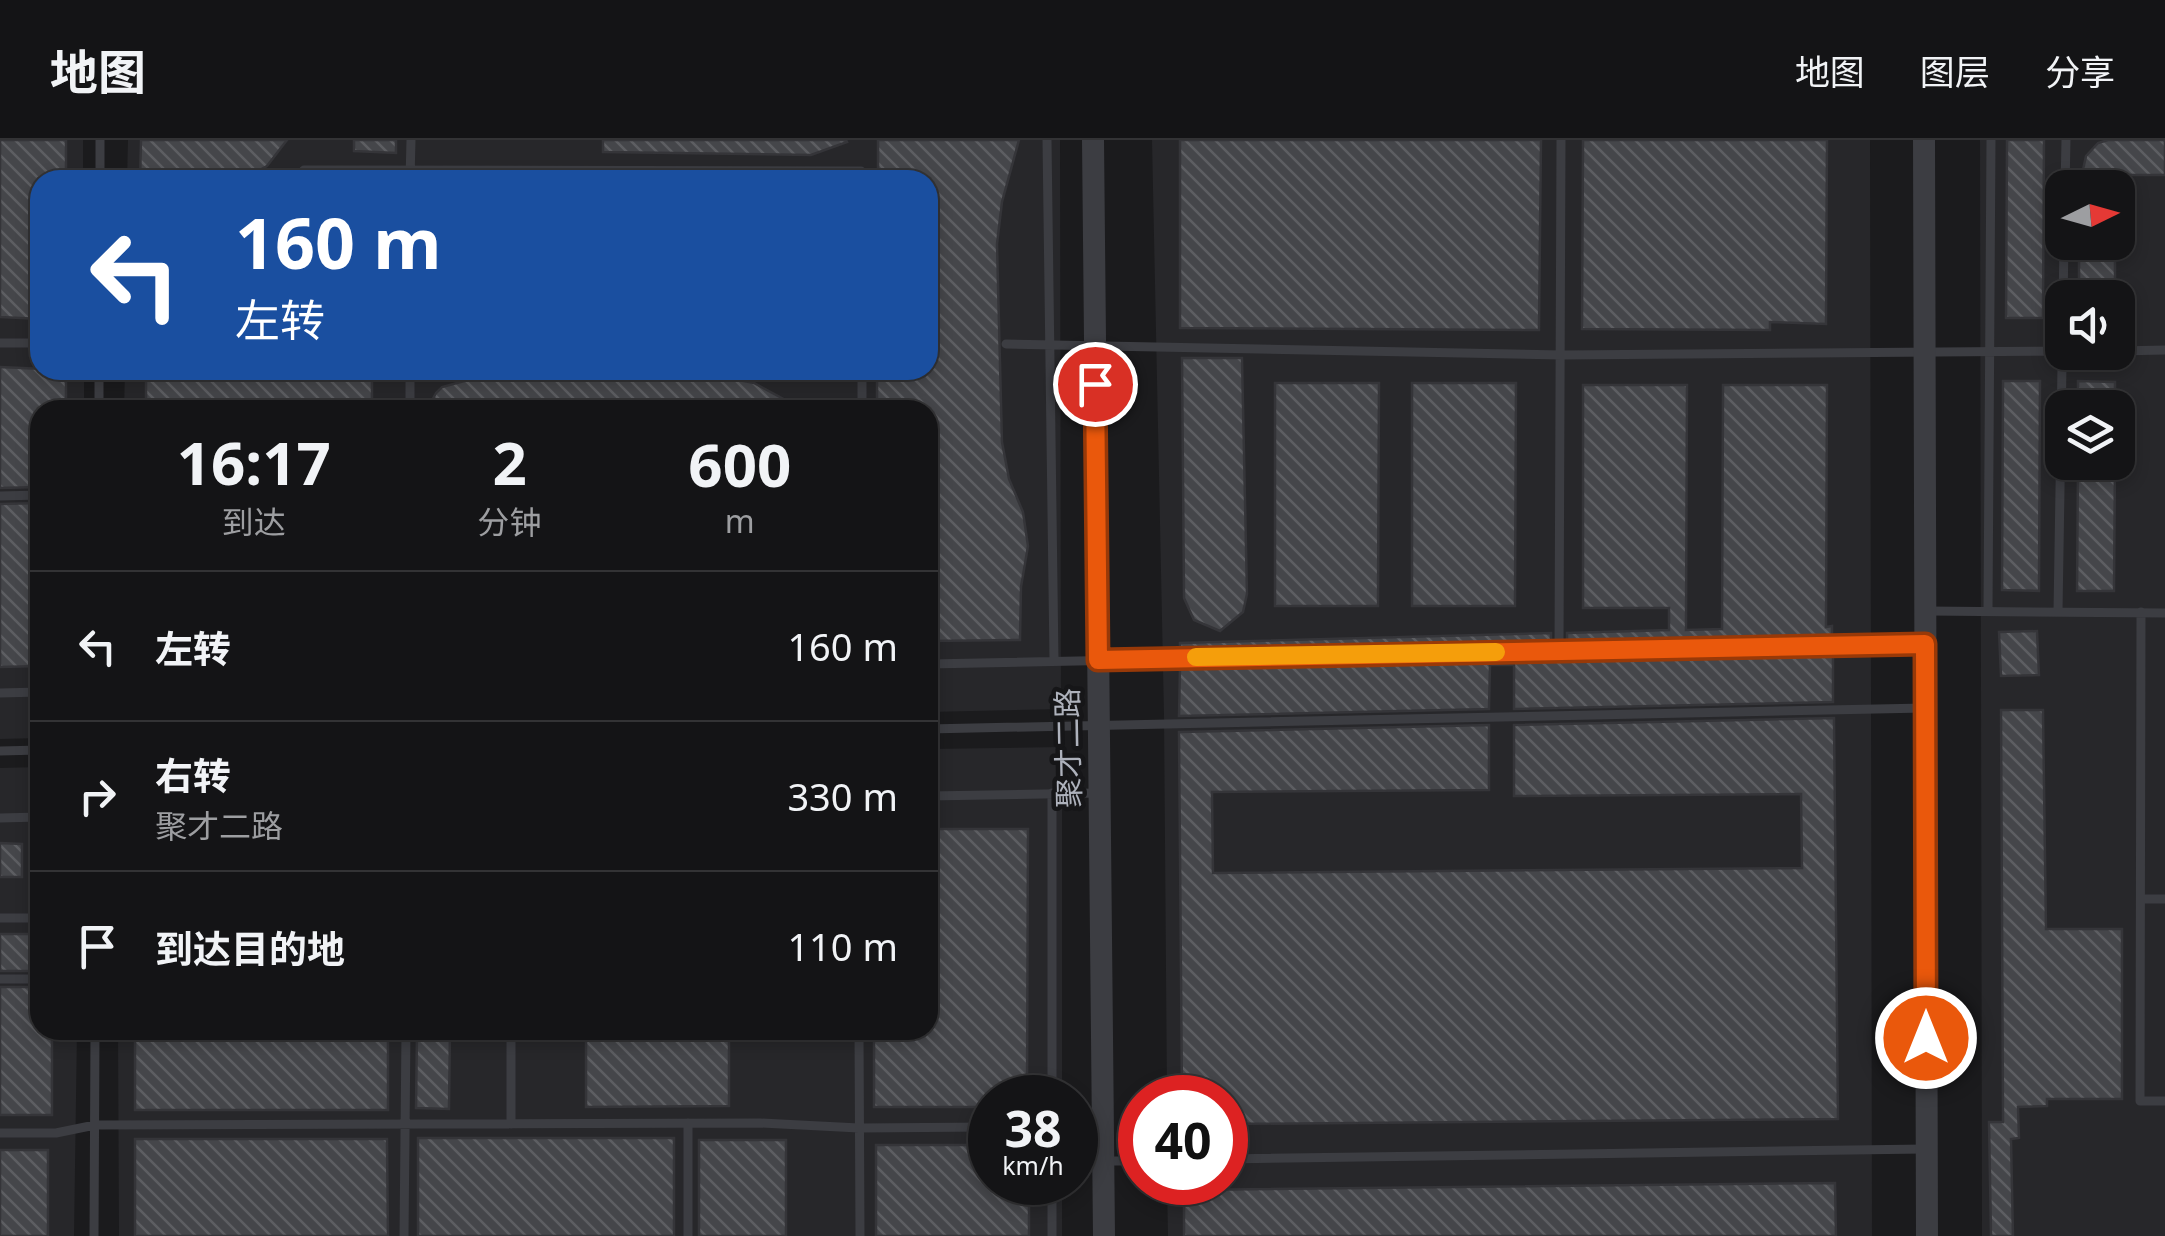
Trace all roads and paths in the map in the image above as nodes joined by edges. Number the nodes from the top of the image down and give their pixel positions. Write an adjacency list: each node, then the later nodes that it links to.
1 (100, 140): 9 (lane)
2 (410, 140): 10 (lane)
3 (1047, 140): 15 (lane)
4 (1093, 140): 16 (street, 聚才二路)
5 (1561, 140): 22 (lane)
6 (1924, 140): 20 (street)
7 (1991, 140): 21 (lane)
8 (2066, 140): 11 (lane)
9 (100, 170)
10 (410, 170)
11 (2065, 170)
12 (0, 343): 13 (lane)
13 (30, 344)
14 (1006, 344): 15 (lane)
15 (1050, 344): 16 (lane); 33 (lane)
16 (1095, 344): 22 (lane); 34 (street, 聚才二路)
17 (2135, 350): 18 (lane)
18 (2165, 350)
19 (2045, 351): 21 (lane)
20 (1925, 352): 21 (lane); 22 (lane); 26 (street)
21 (1992, 352): 27 (lane)
22 (1562, 355): 32 (lane)
23 (2062, 370): 28 (lane)
24 (30, 495): 25 (lane)
25 (0, 496)
26 (1925, 611): 27 (lane); 31 (street)
27 (1988, 611): 28 (lane)
28 (2058, 612): 29 (lane)
29 (2141, 612): 30 (lane); 48 (lane)
30 (2165, 613)
31 (1925, 644): 32 (lane); 38 (street)
32 (1559, 650): 34 (lane)
33 (1054, 660): 34 (lane); 35 (lane)
34 (1098, 660): 39 (street, 聚才二路)
35 (938, 664)
36 (30, 692): 37 (lane)
37 (0, 693)
38 (1926, 708): 39 (lane); 69 (street)
39 (1099, 726): 40 (lane); 43 (street, 聚才二路)
40 (938, 730)
41 (30, 750): 42 (lane)
42 (0, 752)
43 (1100, 792): 44 (lane); 65 (street, 聚才二路)
44 (1052, 794): 45 (lane); 58 (lane)
45 (938, 796)
46 (30, 817): 47 (lane)
47 (0, 818)
48 (2141, 899): 49 (lane); 59 (lane)
49 (2165, 899)
50 (0, 918): 51 (lane)
51 (30, 918)
52 (0, 979): 53 (lane)
53 (30, 979)
54 (96, 1040): 63 (lane)
55 (406, 1040): 62 (lane)
56 (512, 1040): 61 (lane)
57 (858, 1040): 67 (lane)
58 (1052, 1075)
59 (2165, 1101)
60 (688, 1123): 61 (lane); 67 (lane); 76 (lane)
61 (512, 1124): 62 (lane)
62 (405, 1125): 63 (lane); 75 (lane)
63 (95, 1126): 68 (lane); 74 (lane)
64 (1098, 1126): 65 (lane)
65 (1103, 1126): 71 (street, 聚才二路)
66 (968, 1127): 67 (lane)
67 (859, 1128): 77 (lane)
68 (0, 1133)
69 (1927, 1148): 70 (lane); 80 (street)
70 (1248, 1159)
71 (1103, 1161): 72 (lane); 79 (street, 聚才二路)
72 (1118, 1161)
73 (1052, 1205): 78 (lane)
74 (94, 1236)
75 (404, 1236)
76 (688, 1236)
77 (860, 1236)
78 (1052, 1236)
79 (1104, 1236)
80 (1927, 1236)

